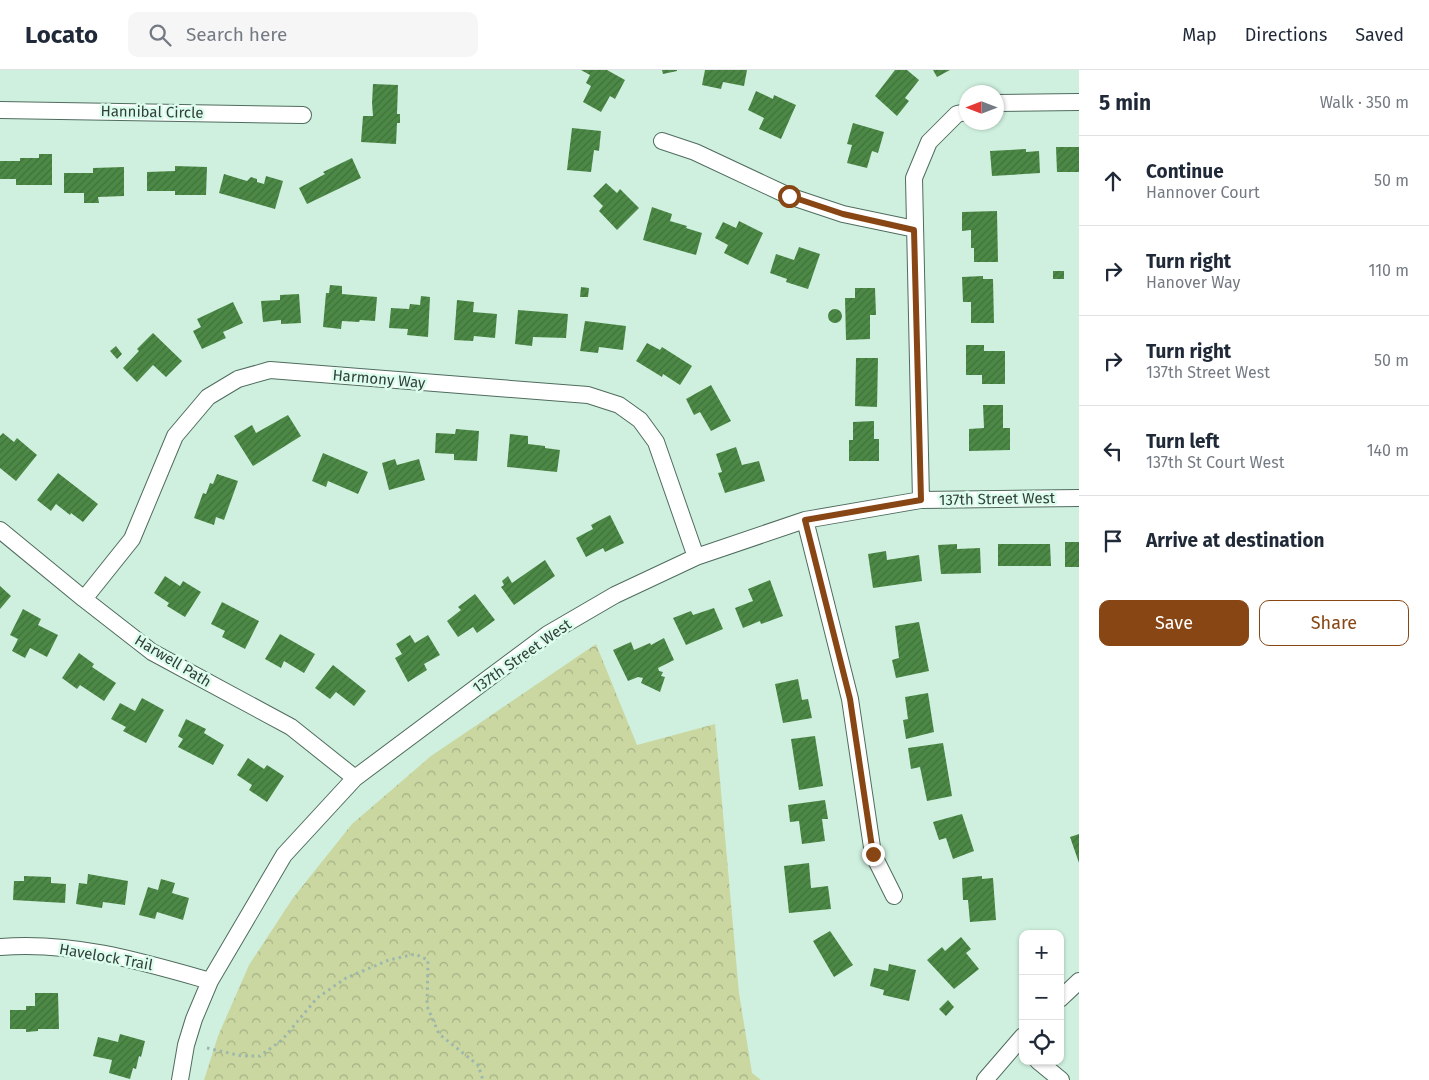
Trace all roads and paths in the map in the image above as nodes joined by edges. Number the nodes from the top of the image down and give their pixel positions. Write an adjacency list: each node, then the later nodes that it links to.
1 (1079, 102): 2 (street)
2 (1004, 103)
3 (0, 110): 5 (street, Hannibal Circle)
4 (959, 114): 7 (street)
5 (303, 115)
6 (662, 141): 7 (street)
7 (914, 230): 9 (street)
8 (1079, 498): 9 (street, 137th Street West)
9 (921, 500): 10 (street, 137th Street West)
10 (805, 520): 12 (street, 137th Street West); 15 (street)
11 (0, 530): 13 (street, Harwell Path)
12 (696, 557): 13 (street, Harmony Way); 14 (street, 137th Street West)
13 (84, 600): 14 (street, Harwell Path)
14 (355, 778): 17 (street, 137th Street West)
15 (894, 896)
16 (0, 947): 17 (street, Havelock Trail)
17 (210, 980): 23 (street, 137th Street West)
18 (1079, 981): 19 (street)
19 (1064, 995)
20 (1019, 1044): 25 (street)
21 (206, 1048): 24 (path)
22 (1043, 1065): 26 (street)
23 (180, 1080)
24 (484, 1080)
25 (985, 1080)
26 (1061, 1080)

